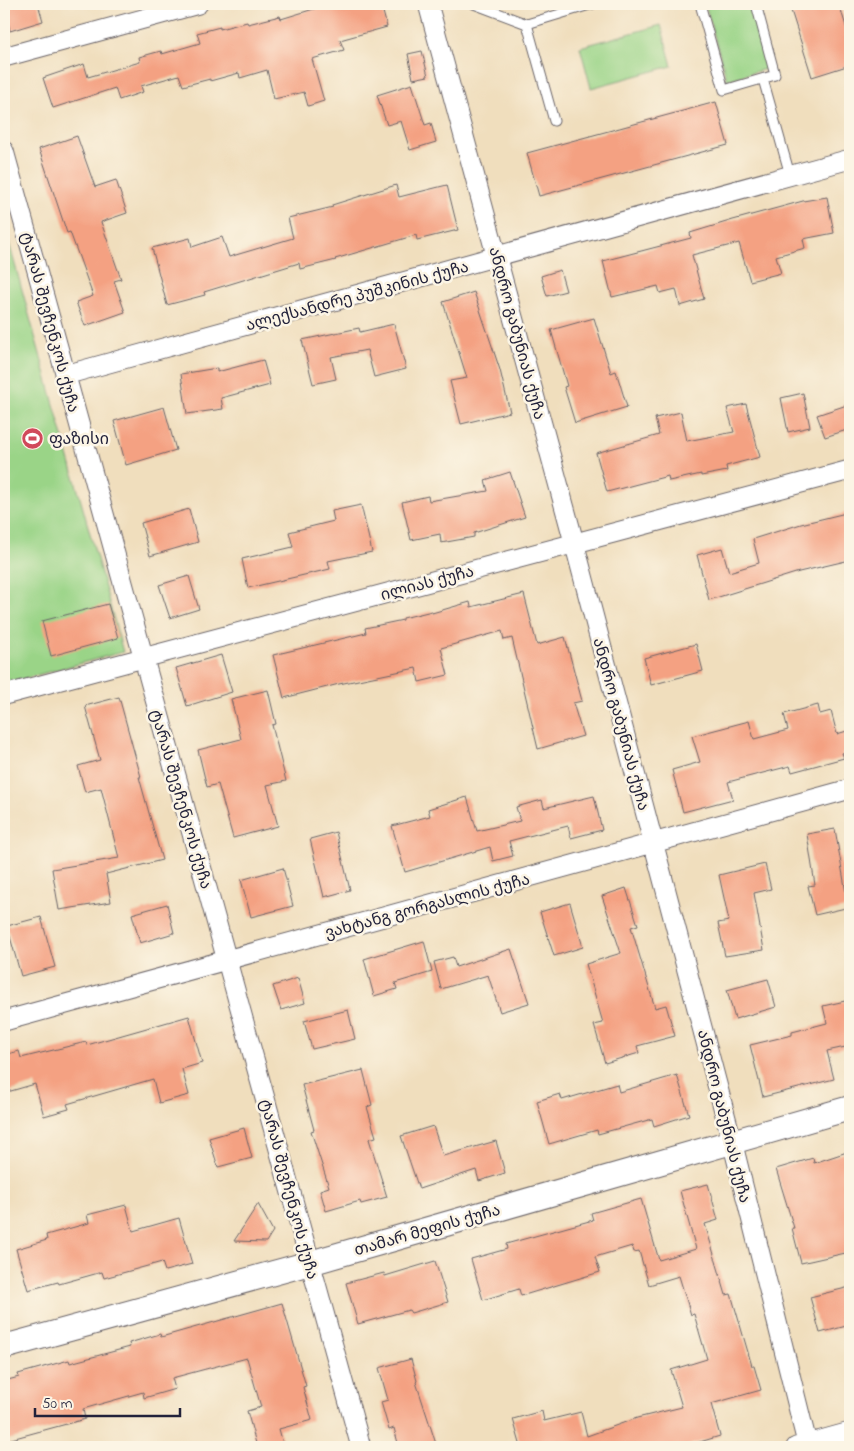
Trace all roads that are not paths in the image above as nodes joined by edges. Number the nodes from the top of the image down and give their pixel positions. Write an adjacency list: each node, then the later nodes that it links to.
1 (198, 4): 8 (street)
2 (428, 4): 14 (street, ანდრო გაბუნიას ქუჩა)
3 (474, 4): 7 (lane)
4 (593, 4): 7 (lane)
5 (700, 4): 9 (lane)
6 (756, 4): 9 (lane)
7 (527, 24): 10 (lane)
8 (4, 57)
9 (763, 79): 13 (lane)
10 (554, 121)
11 (4, 151): 15 (street, ტარას შევჩენკოს ქუჩა)
12 (850, 159): 13 (street, ალექსანდრე პუშკინის ქუჩა)
13 (790, 175): 14 (street, ალექსანდრე პუშკინის ქუჩა)
14 (498, 256): 15 (street, ალექსანდრე პუშკინის ქუჩა); 17 (street, ანდრო გაბუნიას ქუჩა)
15 (65, 375): 18 (street, ტარას შევჩენკოს ქუჩა)
16 (850, 470): 17 (street, ილიას ქუჩა)
17 (574, 542): 18 (street, ილიას ქუჩა); 21 (street, ანდრო გაბუნიას ქუჩა)
18 (143, 657): 19 (street, ილიას ქუჩა); 22 (street, ტარას შევჩენკოს ქუჩა)
19 (4, 695)
20 (850, 789): 21 (street, ვახტანგ გორგასლის ქუჩა)
21 (654, 843): 22 (street, ვახტანგ გორგასლის ქუჩა); 25 (street, ანდრო გაბუნიას ქუჩა)
22 (227, 960): 23 (street, ვახტანგ გორგასლის ქუჩა); 26 (street, ტარას შევჩენკოს ქუჩა)
23 (4, 1021)
24 (850, 1108): 25 (street, თამარ მეფის ქუჩა)
25 (732, 1141): 26 (street, თამარ მეფის ქუჩა); 29 (street, ანდრო გაბუნიას ქუჩა)
26 (310, 1263): 27 (street, თამარ მეფის ქუჩა); 30 (street, ტარას შევჩენკოს ქუჩა)
27 (4, 1347)
28 (850, 1432): 29 (street)
29 (804, 1446)
30 (361, 1447)

